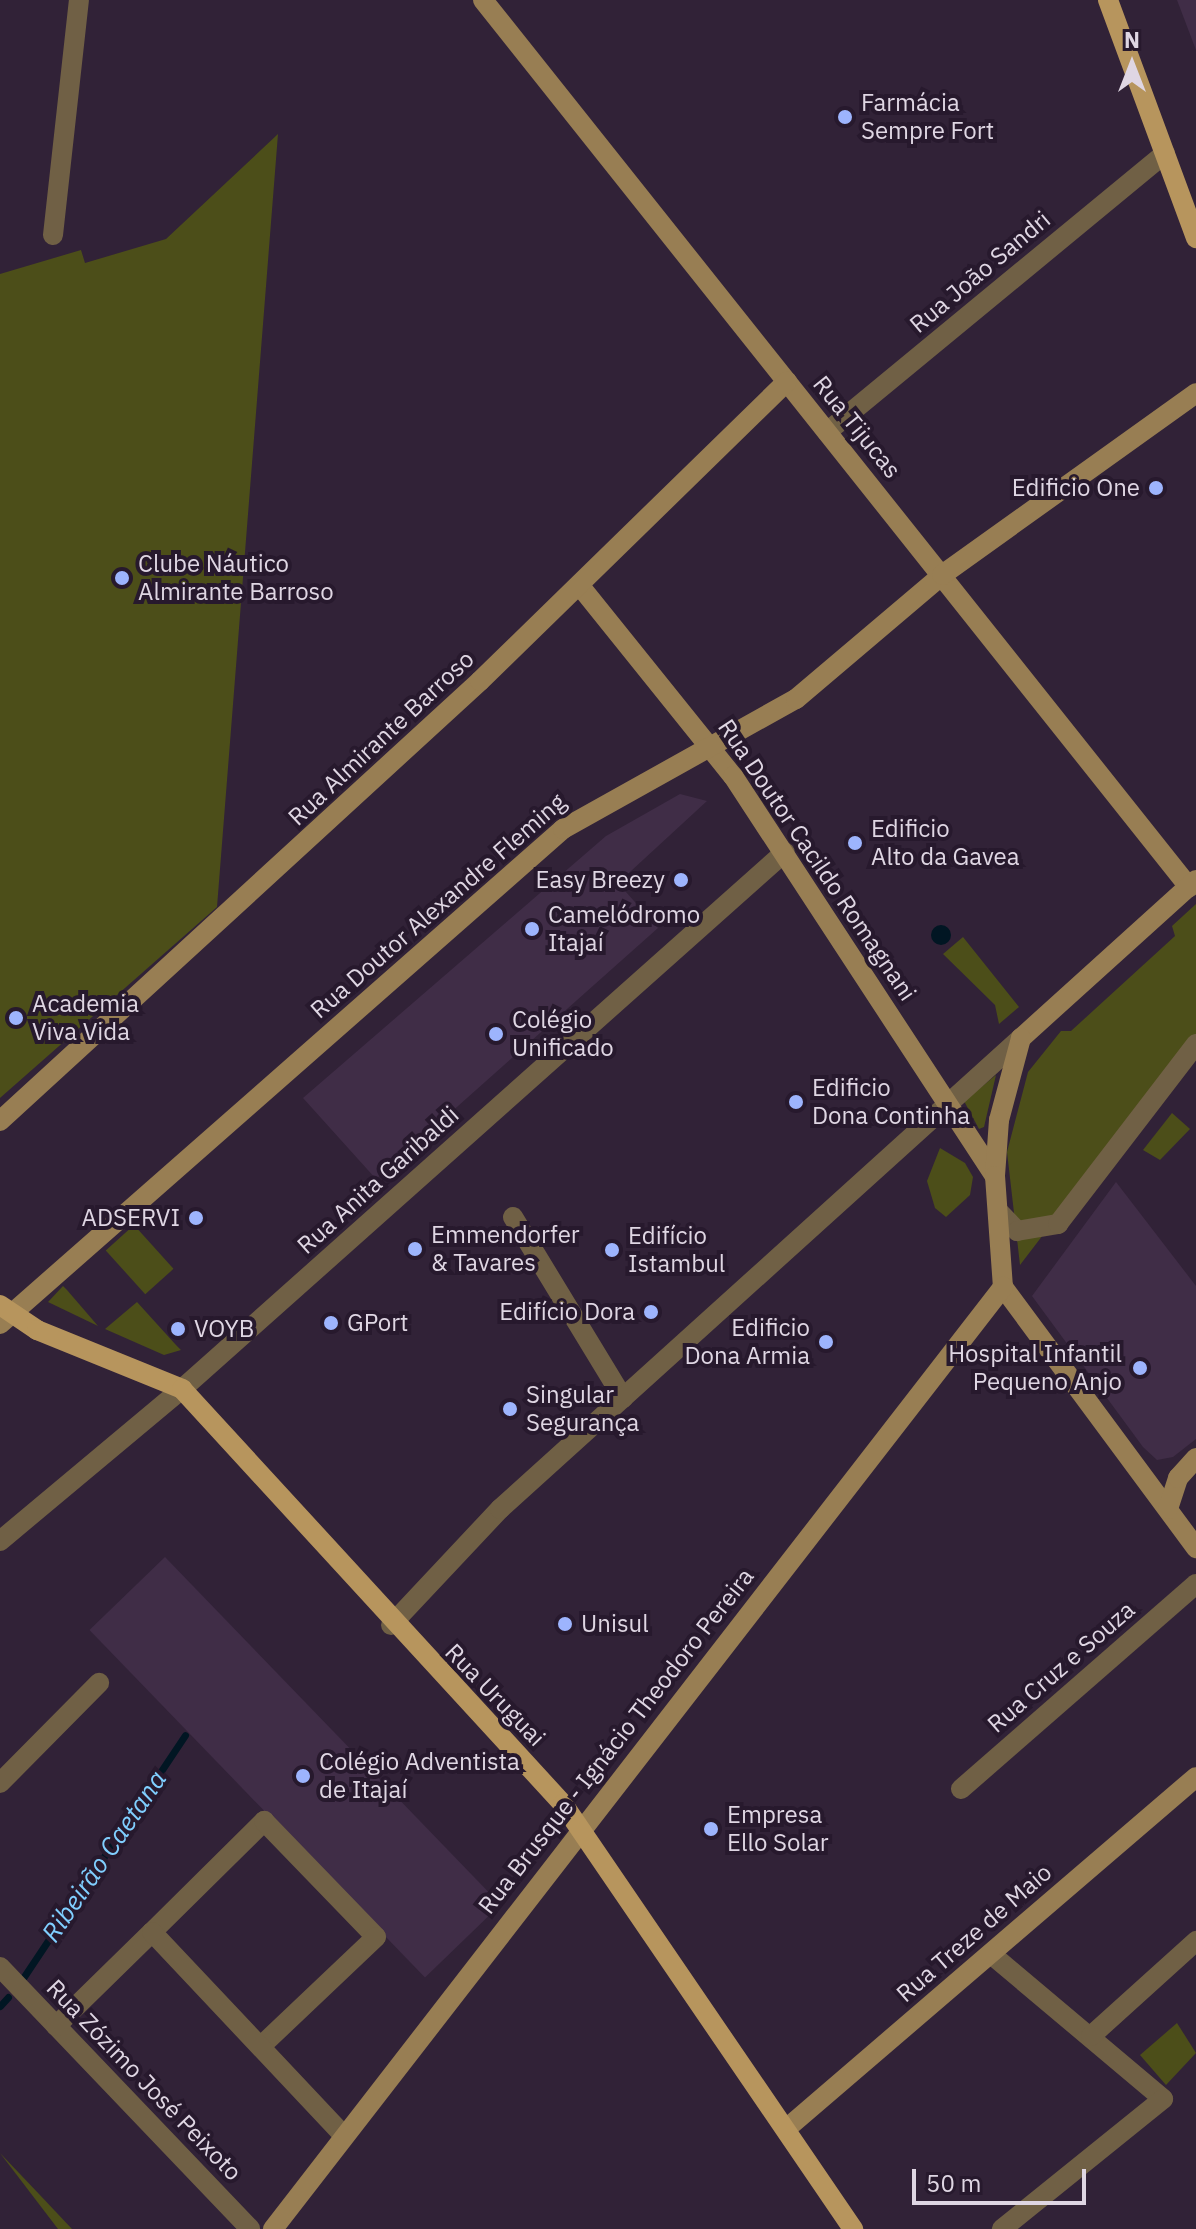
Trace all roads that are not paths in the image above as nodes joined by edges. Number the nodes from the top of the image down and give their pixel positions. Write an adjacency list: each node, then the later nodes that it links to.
1 (79, 0): 5 (street)
2 (483, 0): 7 (street, Rua Tijucas)
3 (1108, 0): 4 (main road)
4 (1165, 153): 6 (main road); 9 (street, Rua João Sandri)
5 (53, 235)
6 (1196, 238)
7 (787, 381): 9 (street, Rua Tijucas); 11 (street, Rua Almirante Barroso)
8 (1196, 393): 10 (street, Rua Doutor Alexandre Fleming)
9 (827, 432): 10 (street, Rua Tijucas)
10 (942, 575): 12 (street, Rua Doutor Alexandre Fleming); 14 (street, Rua Tijucas)
11 (580, 586): 12 (street, Rua Doutor Cacildo Romagnani); 18 (street, Rua Almirante Barroso)
12 (711, 747): 13 (street, Rua Doutor Cacildo Romagnani); 23 (street, Rua Doutor Alexandre Fleming)
13 (785, 852): 17 (street, Rua Doutor Cacildo Romagnani); 24 (street, Rua Anita Garibaldi)
14 (1193, 884): 15 (street)
15 (1021, 1038): 17 (street); 19 (street)
16 (1196, 1044): 20 (street)
17 (949, 1104): 19 (street, Rua Doutor Cacildo Romagnani); 25 (street)
18 (0, 1121)
19 (995, 1176): 20 (street)
20 (998, 1211): 22 (street)
21 (513, 1217): 25 (street)
22 (1003, 1287): 27 (street); 37 (street, Rua Brusque - Ignácio Theodoro Pereira)
23 (3, 1315): 24 (main road, Rua Uruguai)
24 (182, 1389): 29 (street, Rua Anita Garibaldi); 32 (main road, Rua Uruguai)
25 (623, 1398): 32 (street)
26 (1192, 1461): 27 (street); 28 (street)
27 (1138, 1467): 28 (street)
28 (1168, 1509): 30 (street)
29 (0, 1541)
30 (1196, 1548)
31 (1196, 1584): 36 (street, Rua Cruz e Souza)
32 (391, 1625): 37 (main road, Rua Uruguai)
33 (99, 1683): 35 (street)
34 (1196, 1777): 40 (street, Rua Treze de Maio)
35 (0, 1783)
36 (961, 1789)
37 (583, 1829): 45 (main road, Rua Uruguai); 46 (street, Rua Brusque - Ignácio Theodoro Pereira)
38 (152, 1932): 42 (street); 44 (street); 44 (street)
39 (1196, 1941): 43 (street)
40 (991, 1954): 43 (street); 45 (street, Rua Treze de Maio)
41 (0, 1967): 42 (street, Rua Zózimo José Peixoto)
42 (56, 2026): 47 (street, Rua Zózimo José Peixoto)
43 (1091, 2036): 50 (street)
44 (261, 2046): 46 (street)
45 (786, 2129): 49 (main road, Rua Uruguai)
46 (344, 2136): 48 (street, Rua Brusque - Ignácio Theodoro Pereira)
47 (250, 2229)
48 (273, 2229)
49 (853, 2229)
50 (1002, 2229)

